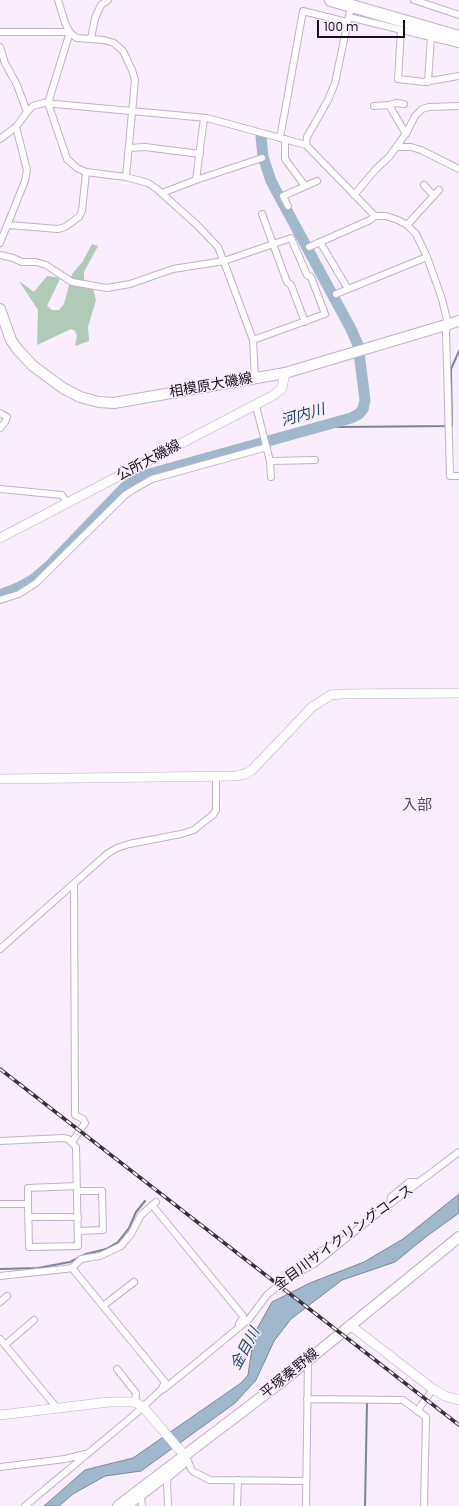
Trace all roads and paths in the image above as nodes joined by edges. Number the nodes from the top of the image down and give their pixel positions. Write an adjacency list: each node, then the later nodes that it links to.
1 (58, 0): 11 (street)
2 (108, 0): 14 (street)
3 (331, 0): 13 (highway)
4 (360, 0): 8 (highway)
5 (414, 0): 6 (street)
6 (459, 15)
7 (348, 16): 9 (street); 31 (street); 32 (street)
8 (459, 29)
9 (401, 30): 12 (street); 19 (street)
10 (0, 32): 11 (street)
11 (70, 32): 14 (street); 20 (street)
12 (431, 36): 15 (street); 19 (street)
13 (459, 37)
14 (91, 39): 25 (street)
15 (459, 44)
16 (0, 47): 17 (street)
17 (2, 64): 26 (street)
18 (459, 76): 19 (street)
19 (428, 82)
20 (48, 103): 25 (street); 26 (street); 38 (street)
21 (404, 104): 22 (street)
22 (390, 105): 23 (street); 29 (street)
23 (374, 106)
24 (459, 106): 29 (street)
25 (133, 110): 27 (street); 34 (street)
26 (27, 112): 28 (street)
27 (204, 118): 31 (street); 35 (street)
28 (16, 127): 30 (street); 51 (street)
29 (406, 134): 33 (street)
30 (0, 139)
31 (283, 139): 32 (street); 43 (street)
32 (306, 146): 46 (street)
33 (397, 147): 37 (street); 46 (street)
34 (129, 148): 35 (street); 39 (street)
35 (200, 154): 40 (street)
36 (262, 158): 40 (street)
37 (459, 169)
38 (86, 172): 39 (street); 51 (street)
39 (126, 177): 45 (street)
40 (196, 180): 45 (street)
41 (317, 181): 43 (street)
42 (424, 185): 47 (street)
43 (305, 186): 48 (street)
44 (439, 190): 47 (street)
45 (162, 193): 59 (street)
46 (354, 195): 50 (street)
47 (434, 196): 52 (street)
48 (288, 206)
49 (262, 214): 55 (street)
50 (375, 216): 52 (street); 53 (street)
51 (8, 225): 54 (street)
52 (407, 225): 58 (street)
53 (320, 242): 56 (street); 60 (street)
54 (0, 243)
55 (273, 244): 56 (street); 59 (street); 64 (street)
56 (297, 252): 64 (street)
57 (0, 255): 59 (street)
58 (426, 257): 60 (street); 65 (street)
59 (224, 261): 66 (street)
60 (348, 289): 61 (street)
61 (336, 294)
62 (0, 309): 68 (main road, 相模原大磯線)
63 (459, 321): 65 (main road, 相模原大磯線)
64 (305, 322): 66 (street)
65 (448, 324): 67 (main road, 相模原大磯線); 75 (street)
66 (253, 340): 68 (street)
67 (285, 373): 68 (main road, 相模原大磯線); 69 (street, 公所大磯線)
68 (255, 379)
69 (256, 406): 72 (street); 78 (street, 公所大磯線)
70 (0, 414): 71 (street)
71 (0, 428)
72 (266, 444): 74 (street); 80 (street)
73 (315, 460): 74 (street)
74 (270, 461): 76 (street)
75 (459, 476)
76 (270, 477)
77 (0, 489): 78 (street)
78 (67, 503): 79 (street, 公所大磯線)
79 (0, 538)
80 (0, 600)
81 (459, 693): 82 (street)
82 (216, 776): 83 (street); 84 (street)
83 (0, 779)
84 (74, 884): 85 (street); 87 (street)
85 (0, 949)
86 (0, 1141): 87 (street)
87 (72, 1142): 89 (street)
88 (459, 1152): 104 (street, 金目川サイクリングコース)
89 (77, 1189): 91 (street); 93 (street); 94 (street)
90 (0, 1204): 91 (street)
91 (28, 1204): 92 (street)
92 (29, 1217): 93 (street); 94 (street)
93 (78, 1217): 94 (street)
94 (78, 1231)
95 (459, 1237): 103 (main road, 平塚秦野線)
96 (72, 1268): 97 (street); 101 (street); 104 (street)
97 (0, 1276)
98 (134, 1282): 101 (street)
99 (7, 1296): 100 (street)
100 (0, 1302)
101 (104, 1306): 110 (street)
102 (34, 1320): 106 (street)
103 (350, 1325): 107 (main road, 平塚秦野線); 109 (street)
104 (233, 1332): 110 (street, 金目川サイクリングコース)
105 (0, 1339): 106 (street)
106 (5, 1345): 114 (street)
107 (308, 1360): 111 (street); 118 (main road, 平塚秦野線)
108 (117, 1369): 113 (street)
109 (433, 1390): 112 (street); 115 (street)
110 (160, 1391): 113 (street, 金目川サイクリングコース)
111 (308, 1399): 115 (street); 122 (street)
112 (459, 1400)
113 (141, 1406): 114 (street); 117 (street); 118 (street)
114 (57, 1408): 116 (street)
115 (417, 1411): 131 (street)
116 (0, 1416)
117 (88, 1453): 119 (street); 124 (street)
118 (186, 1458): 120 (street); 121 (street); 125 (main road, 平塚秦野線)
119 (0, 1467)
120 (168, 1478): 123 (street); 128 (street)
121 (238, 1480): 122 (street); 129 (street)
122 (306, 1481): 130 (street)
123 (142, 1496): 126 (street); 127 (street)
124 (25, 1506)
125 (118, 1506)
126 (129, 1506)
127 (142, 1506)
128 (168, 1506)
129 (237, 1506)
130 (306, 1506)
131 (424, 1506)

